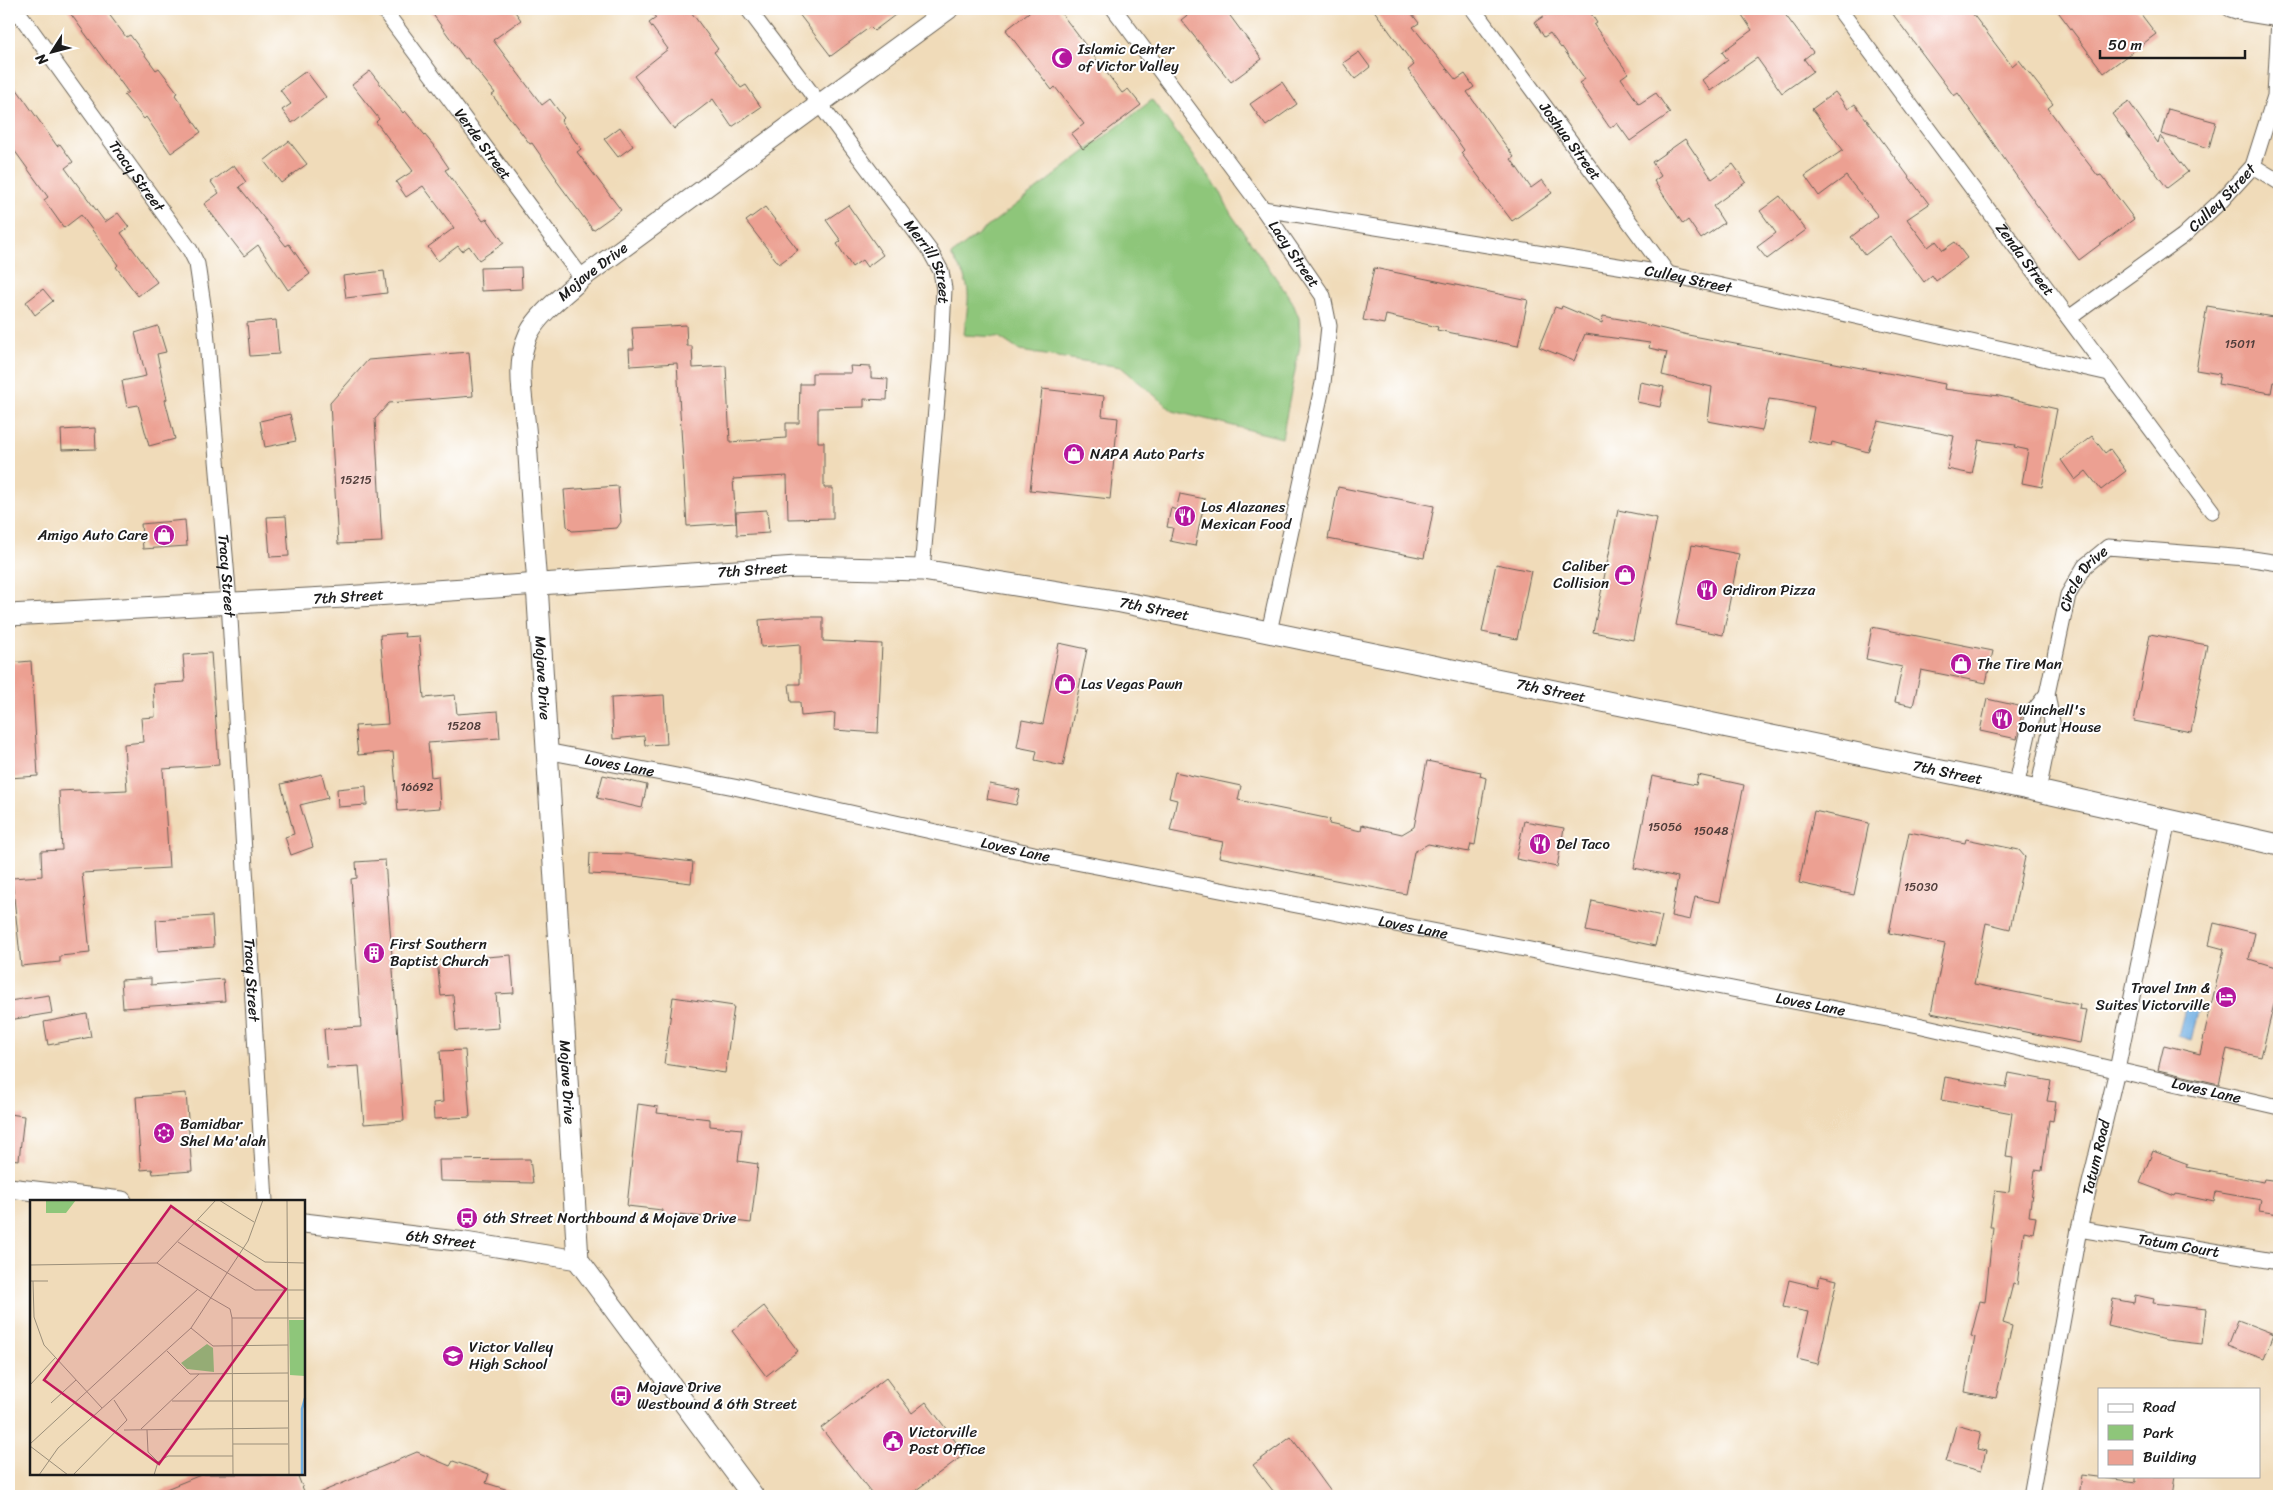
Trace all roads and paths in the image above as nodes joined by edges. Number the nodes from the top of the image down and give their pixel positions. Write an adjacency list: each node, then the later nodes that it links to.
1 (16, 9): 22 (street, Tracy Street)
2 (383, 9): 15 (street, Verde Street)
3 (748, 9): 10 (street, Merrill Street)
4 (949, 9): 10 (street, Mojave Drive)
5 (1114, 9): 13 (street, Lacy Street)
6 (1472, 9): 14 (street, Joshua Street)
7 (1839, 9): 16 (street, Zenda Street)
8 (2230, 9): 9 (street)
9 (2279, 19): 11 (street, Culley Street)
10 (820, 104): 15 (street, Mojave Drive); 20 (street, Merrill Street)
11 (2253, 166): 12 (street); 16 (street, Culley Street)
12 (2279, 182)
13 (1264, 209): 14 (street, Culley Street); 24 (street, Lacy Street)
14 (1668, 274): 17 (street, Culley Street)
15 (582, 278): 21 (street, Mojave Drive)
16 (2069, 318): 17 (street, Zenda Street)
17 (2109, 373): 18 (street, Zenda Street)
18 (2212, 511)
19 (2279, 563): 25 (street, Circle Drive)
20 (922, 570): 21 (main road, 7th Street); 24 (main road, 7th Street)
21 (536, 584): 22 (main road, 7th Street); 26 (main road, Mojave Drive)
22 (229, 602): 23 (main road, 7th Street); 35 (street, Tracy Street)
23 (9, 615)
24 (1269, 632): 27 (main road, 7th Street)
25 (2047, 694): 27 (street, Circle Drive); 28 (street, Circle Drive)
26 (546, 751): 31 (street, Loves Lane); 38 (main road, Mojave Drive)
27 (2016, 787): 28 (main road, 7th Street)
28 (2038, 791): 29 (main road, 7th Street)
29 (2168, 820): 30 (main road, 7th Street); 31 (street, Tatum Road)
30 (2279, 845)
31 (2117, 1070): 32 (street, Loves Lane); 37 (street, Tatum Road)
32 (2279, 1107)
33 (9, 1188): 34 (street)
34 (113, 1200)
35 (265, 1200)
36 (305, 1223): 38 (street, 6th Street)
37 (2080, 1229): 39 (street, Tatum Court); 41 (street, Tatum Road)
38 (578, 1260): 40 (main road)
39 (2279, 1262)
40 (753, 1496)
41 (2031, 1496)

